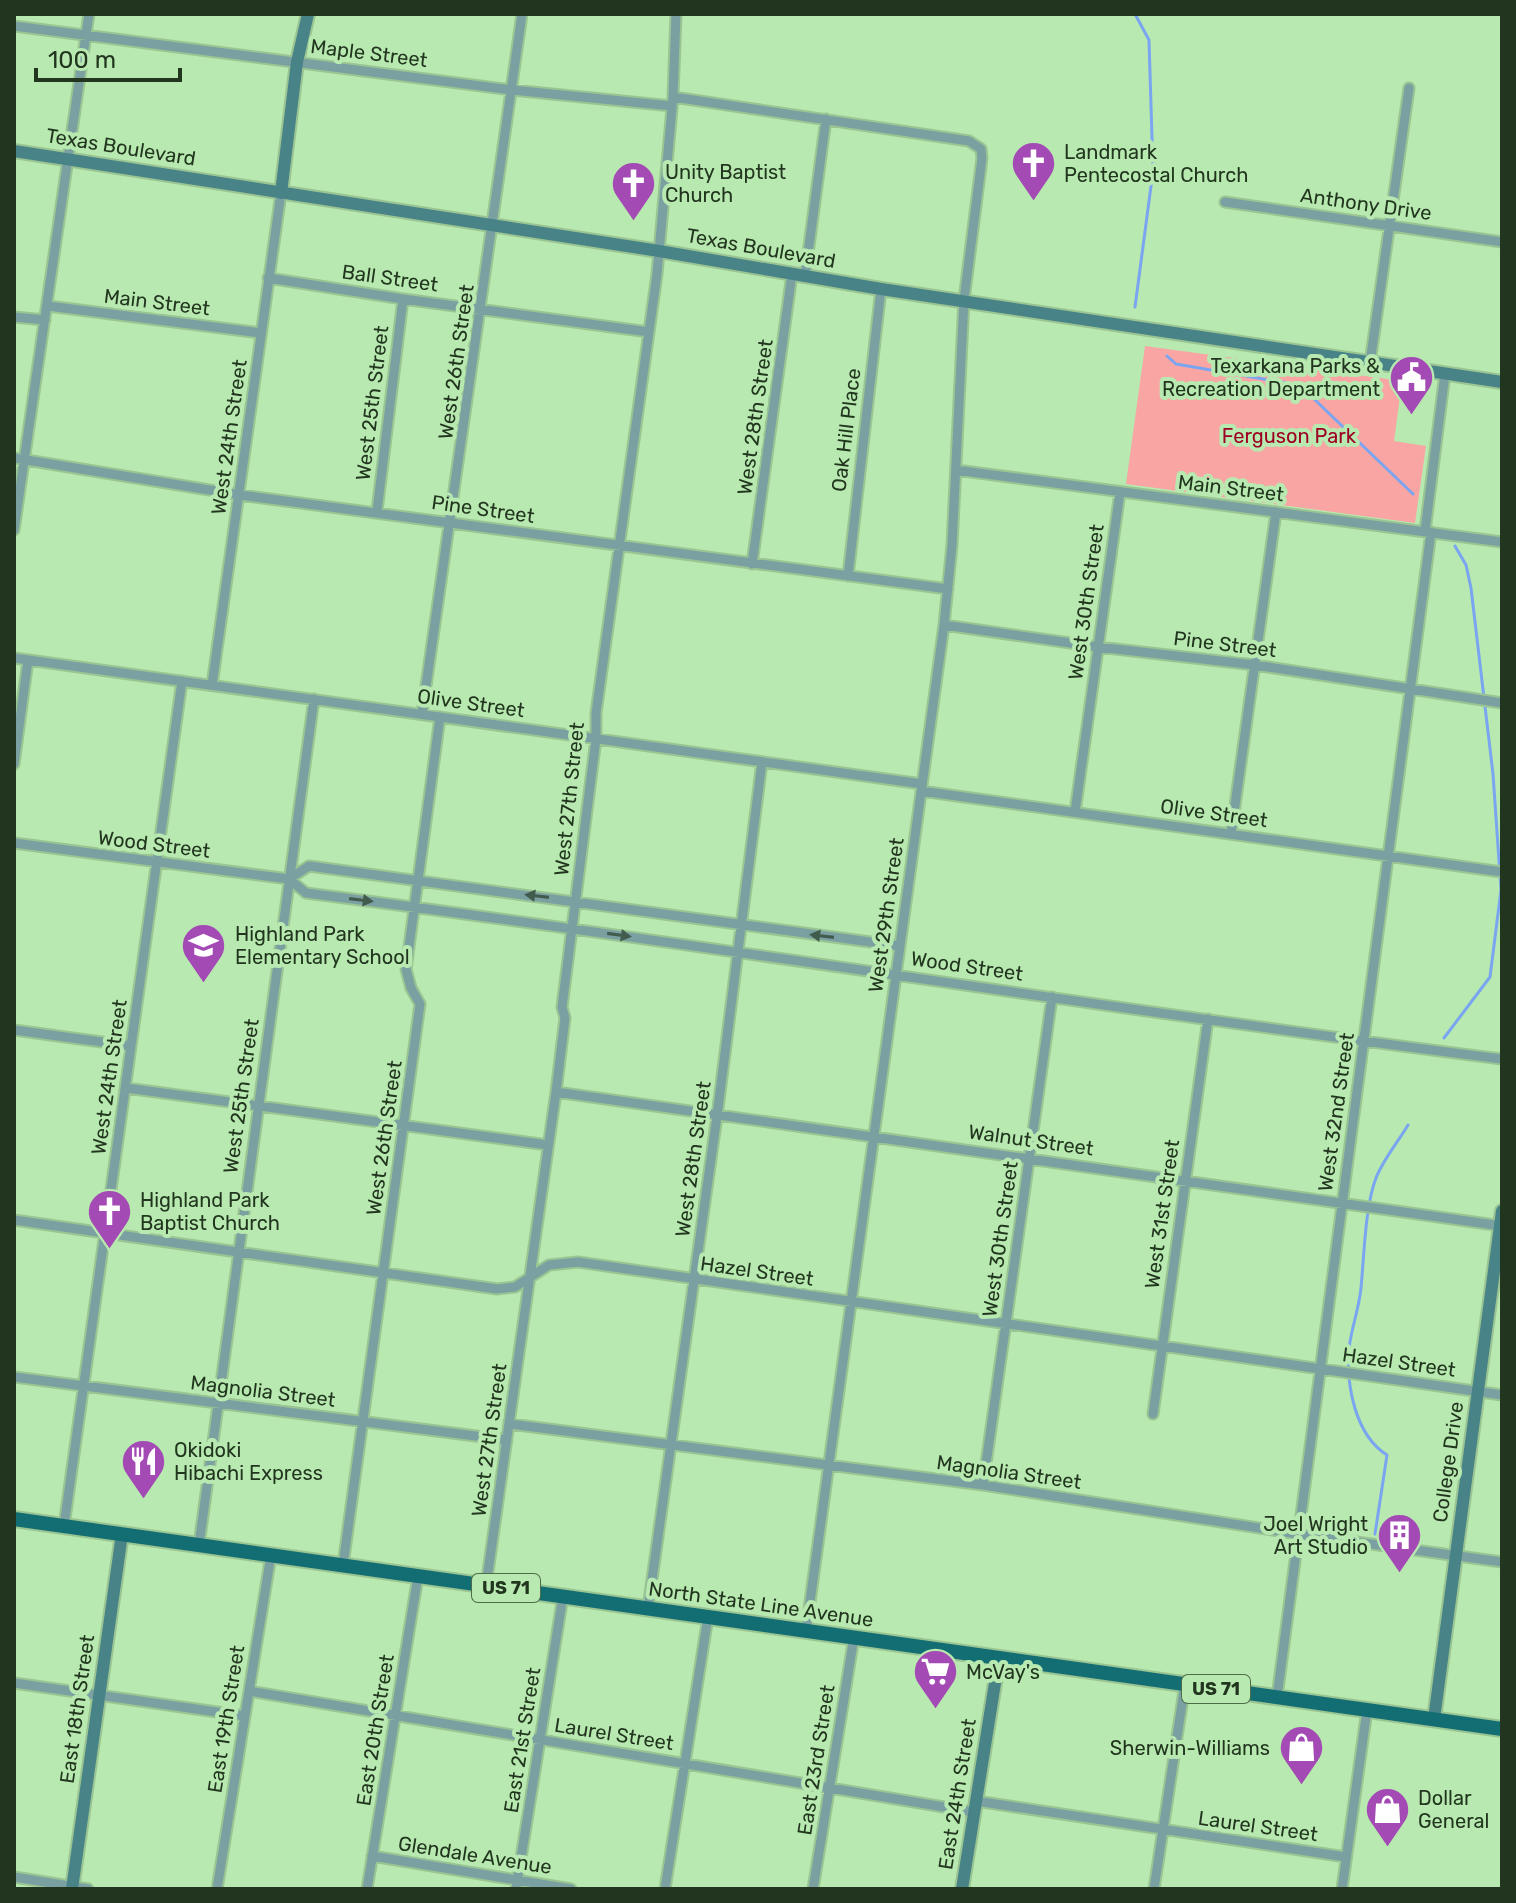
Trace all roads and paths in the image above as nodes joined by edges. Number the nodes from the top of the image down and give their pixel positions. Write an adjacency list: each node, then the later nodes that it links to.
1 (89, 14): 6 (street)
2 (308, 14): 7 (main road)
3 (522, 14): 9 (street, West 26th Street)
4 (676, 14): 10 (street, West 27th Street)
5 (14, 26): 6 (street, Maple Street)
6 (86, 36): 7 (street, Maple Street); 13 (street)
7 (297, 62): 9 (street, Maple Street); 14 (main road)
8 (1409, 88): 18 (street)
9 (512, 90): 10 (street, Maple Street); 17 (street, West 26th Street)
10 (673, 102): 11 (street, Maple Street); 20 (street, West 27th Street)
11 (826, 119): 15 (street, Maple Street); 21 (street, West 28th Street)
12 (14, 151): 13 (main road, Texas Boulevard)
13 (69, 158): 14 (main road, Texas Boulevard); 26 (street)
14 (281, 193): 17 (main road, Texas Boulevard); 22 (street, West 24th Street)
15 (975, 202): 25 (street, West 29th Street)
16 (1225, 202): 18 (street, Anthony Drive)
17 (494, 225): 20 (main road, Texas Boulevard); 27 (street, West 26th Street)
18 (1389, 226): 19 (street, Anthony Drive); 32 (street)
19 (1502, 242)
20 (659, 251): 21 (main road, Texas Boulevard); 30 (street, West 27th Street)
21 (799, 275): 23 (main road, Texas Boulevard); 46 (street, West 28th Street)
22 (268, 278): 24 (street, Ball Street); 31 (street, West 24th Street)
23 (881, 289): 25 (main road, Texas Boulevard); 47 (street, Oak Hill Place)
24 (403, 299): 27 (street, Ball Street); 39 (street, West 25th Street)
25 (964, 300): 32 (main road, Texas Boulevard); 36 (street, West 29th Street)
26 (48, 306): 29 (street); 31 (street, Main Street)
27 (482, 309): 30 (street, Ball Street); 41 (street, West 26th Street)
28 (14, 317): 29 (street)
29 (45, 320): 35 (street)
30 (649, 332): 45 (street, West 27th Street)
31 (261, 333): 38 (street, West 24th Street)
32 (1370, 363): 33 (main road, Texas Boulevard)
33 (1445, 374): 34 (main road, Texas Boulevard); 43 (street, West 32nd Street)
34 (1502, 382)
35 (19, 459): 38 (street, Pine Street); 42 (street)
36 (956, 470): 37 (street, Main Street); 48 (street, West 29th Street)
37 (1120, 492): 40 (street, Main Street); 50 (street, West 30th Street)
38 (240, 495): 39 (street, Pine Street); 55 (street, West 24th Street)
39 (377, 511): 41 (street, Pine Street)
40 (1276, 512): 43 (street, Main Street); 53 (street)
41 (451, 523): 45 (street, Pine Street); 59 (street, West 26th Street)
42 (14, 530)
43 (1428, 532): 44 (street, Main Street); 56 (street, West 32nd Street)
44 (1502, 542)
45 (620, 546): 46 (street, Pine Street); 61 (street, West 27th Street)
46 (752, 564): 47 (street, Pine Street)
47 (848, 576): 48 (street, Pine Street)
48 (948, 589): 49 (street, West 29th Street)
49 (944, 625): 50 (street, Pine Street); 64 (street, West 29th Street)
50 (1098, 647): 53 (street, Pine Street); 65 (street, West 30th Street)
51 (14, 658): 52 (street, Olive Street)
52 (28, 660): 54 (street, Olive Street); 63 (street)
53 (1255, 665): 56 (street, Pine Street); 66 (street)
54 (182, 681): 55 (street, Olive Street); 69 (street, West 24th Street)
55 (212, 685): 57 (street, Olive Street)
56 (1410, 689): 58 (street, Pine Street); 68 (street, West 32nd Street)
57 (314, 699): 59 (street, Olive Street); 71 (street, West 25th Street)
58 (1497, 702)
59 (422, 714): 60 (street, Olive Street)
60 (440, 717): 61 (street, Olive Street); 72 (street, West 26th Street)
61 (596, 739): 62 (street, Olive Street); 73 (street, West 27th Street)
62 (762, 762): 64 (street, Olive Street); 75 (street, West 28th Street)
63 (14, 764)
64 (921, 788): 65 (street, Olive Street); 77 (street, West 29th Street)
65 (1075, 812): 66 (street, Olive Street)
66 (1231, 834): 68 (street, Olive Street)
67 (14, 843): 69 (street, Wood Street)
68 (1388, 856): 70 (street, Olive Street); 83 (street, West 32nd Street)
69 (156, 862): 71 (street, Wood Street); 84 (street, West 24th Street)
70 (1499, 871)
71 (289, 879): 72 (street, Wood Street); 74 (street, Wood Street, one-way to 74); 88 (street, West 25th Street)
72 (416, 881): 73 (street, Wood Street, one-way to 72); 74 (street, West 26th Street)
73 (576, 901): 75 (street, Wood Street); 76 (street, West 27th Street)
74 (413, 907): 76 (street, Wood Street); 90 (street, West 26th Street)
75 (740, 926): 77 (street, Wood Street, one-way to 75); 78 (street, West 28th Street)
76 (573, 929): 78 (street, Wood Street, one-way to 78); 87 (street, West 27th Street)
77 (900, 946): 79 (street, West 29th Street)
78 (737, 951): 79 (street, Wood Street); 89 (street, West 28th Street)
79 (896, 974): 80 (street, Wood Street); 91 (street, West 29th Street)
80 (1052, 997): 81 (street, Wood Street); 93 (street, West 30th Street)
81 (1208, 1019): 83 (street, Wood Street); 94 (street, West 31st Street)
82 (14, 1030): 84 (street)
83 (1364, 1042): 85 (street, Wood Street); 95 (street, West 32nd Street)
84 (131, 1046): 86 (street, West 24th Street)
85 (1502, 1059)
86 (126, 1088): 88 (street); 99 (street, West 24th Street)
87 (556, 1092): 89 (street, Walnut Street); 92 (street, West 27th Street)
88 (257, 1106): 90 (street); 100 (street, West 25th Street)
89 (717, 1116): 91 (street, Walnut Street); 103 (street, West 28th Street)
90 (404, 1125): 92 (street); 101 (street, West 26th Street)
91 (874, 1137): 93 (street, Walnut Street); 104 (street, West 29th Street)
92 (548, 1145): 102 (street, West 27th Street)
93 (1029, 1158): 94 (street, Walnut Street); 105 (street, West 30th Street)
94 (1185, 1180): 95 (street, Walnut Street); 106 (street, West 31st Street)
95 (1342, 1202): 98 (street, Walnut Street); 107 (street, West 32nd Street)
96 (1502, 1211): 98 (main road, College Drive)
97 (14, 1220): 99 (street, Hazel Street)
98 (1501, 1226): 110 (main road, College Drive)
99 (105, 1234): 100 (street, Hazel Street); 109 (street, West 24th Street)
100 (238, 1251): 101 (street, Hazel Street); 112 (street, West 25th Street)
101 (384, 1272): 102 (street, Hazel Street); 114 (street, West 26th Street)
102 (530, 1277): 103 (street, Hazel Street); 115 (street, West 27th Street)
103 (694, 1281): 104 (street, Hazel Street); 117 (street, West 28th Street)
104 (851, 1303): 105 (street, Hazel Street); 118 (street, West 29th Street)
105 (1006, 1323): 106 (street, Hazel Street); 119 (street, West 30th Street)
106 (1163, 1346): 107 (street, Hazel Street); 113 (street, West 31st Street)
107 (1320, 1369): 110 (street, Hazel Street); 123 (street, West 32nd Street)
108 (14, 1377): 109 (street, Magnolia Street)
109 (84, 1387): 112 (street, Magnolia Street); 121 (street, West 24th Street)
110 (1478, 1392): 111 (street, Hazel Street); 126 (main road, College Drive)
111 (1502, 1395)
112 (218, 1403): 114 (street, Magnolia Street); 124 (street, West 25th Street)
113 (1153, 1414)
114 (363, 1422): 116 (street, Magnolia Street); 128 (street, West 26th Street)
115 (510, 1424): 116 (street, West 27th Street); 117 (street, Magnolia Street)
116 (507, 1440): 130 (street, West 27th Street)
117 (671, 1446): 118 (street, Magnolia Street); 132 (street, West 28th Street)
118 (828, 1466): 119 (street, Magnolia Street); 134 (street, West 29th Street)
119 (983, 1485): 123 (street, Magnolia Street)
120 (14, 1519): 121 (main road, North State Line Avenue / US 71)
121 (64, 1526): 122 (main road, North State Line Avenue / US 71)
122 (122, 1534): 124 (main road, North State Line Avenue / US 71); 140 (main road, East 18th Street)
123 (1298, 1534): 126 (street, Magnolia Street); 141 (street, West 32nd Street)
124 (199, 1545): 125 (main road, North State Line Avenue / US 71)
125 (271, 1555): 128 (main road, North State Line Avenue / US 71); 139 (street, East 19th Street)
126 (1455, 1555): 127 (street, Magnolia Street); 145 (main road, College Drive)
127 (1502, 1562)
128 (343, 1565): 129 (main road, North State Line Avenue / US 71)
129 (418, 1576): 130 (main road, North State Line Avenue / US 71); 144 (street, East 20th Street)
130 (486, 1586): 131 (main road, North State Line Avenue / US 71)
131 (563, 1596): 132 (main road, North State Line Avenue / US 71); 147 (street, East 21st Street)
132 (648, 1608): 133 (main road, North State Line Avenue / US 71)
133 (708, 1617): 134 (main road, North State Line Avenue / US 71); 148 (street)
134 (806, 1631): 135 (main road, North State Line Avenue / US 71)
135 (854, 1637): 136 (main road, North State Line Avenue / US 71); 149 (street, East 23rd Street)
136 (999, 1658): 138 (main road, North State Line Avenue / US 71); 150 (main road, East 24th Street)
137 (14, 1683): 140 (street)
138 (1185, 1684): 141 (main road, North State Line Avenue / US 71); 151 (street)
139 (249, 1691): 143 (street, East 19th Street); 144 (street, Laurel Street)
140 (99, 1695): 143 (street); 156 (main road, East 18th Street)
141 (1277, 1697): 142 (main road, North State Line Avenue / US 71)
142 (1367, 1710): 145 (main road, North State Line Avenue / US 71); 153 (street)
143 (245, 1716): 158 (street, East 19th Street)
144 (395, 1716): 147 (street, Laurel Street); 152 (street, East 20th Street)
145 (1434, 1719): 146 (main road, North State Line Avenue / US 71)
146 (1502, 1729)
147 (540, 1740): 148 (street, Laurel Street); 155 (street, East 21st Street)
148 (685, 1764): 149 (street, Laurel Street); 161 (street)
149 (830, 1788): 150 (street, Laurel Street); 162 (street, East 23rd Street)
150 (975, 1806): 151 (street, Laurel Street); 163 (main road, East 24th Street)
151 (1163, 1830): 153 (street, Laurel Street); 164 (street)
152 (372, 1856): 155 (street, Glendale Avenue); 159 (street, East 20th Street)
153 (1346, 1857): 165 (street)
154 (14, 1877): 156 (street)
155 (516, 1884): 160 (street, Glendale Avenue)
156 (73, 1888): 157 (street)
157 (88, 1889)
158 (217, 1889)
159 (367, 1889)
160 (571, 1889)
161 (665, 1889)
162 (813, 1889)
163 (962, 1889)
164 (1154, 1889)
165 (1342, 1889)

